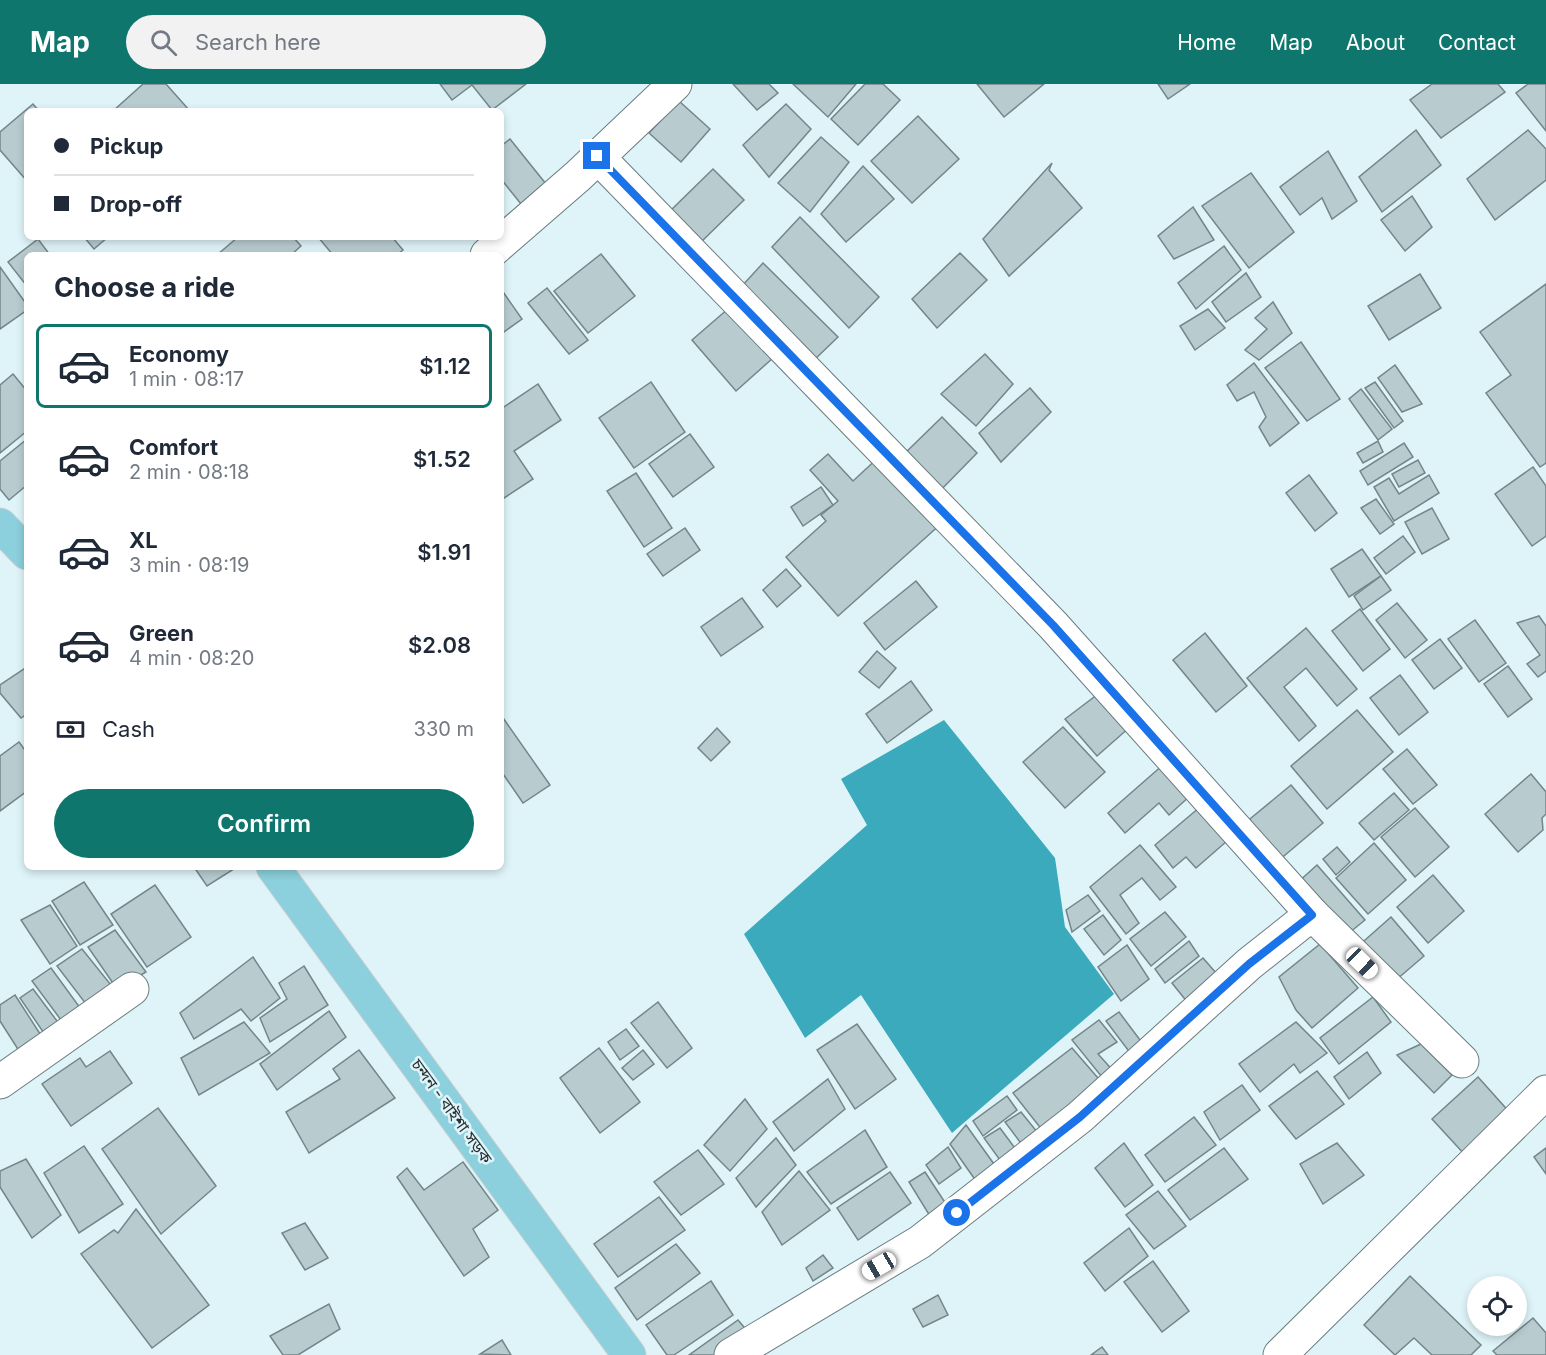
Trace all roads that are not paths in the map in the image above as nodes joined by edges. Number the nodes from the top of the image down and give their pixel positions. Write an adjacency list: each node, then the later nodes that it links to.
1 (675, 84): 2 (street)
2 (597, 156): 4 (street); 9 (street)
3 (504, 240): 5 (street)
4 (504, 240)
5 (490, 252)
6 (0, 525): 7 (main road)
7 (24, 550)
8 (275, 870): 14 (main road, চন্দন - বাইশা সড়ক)
9 (1312, 915): 11 (street); 15 (street)
10 (132, 989): 12 (street)
11 (1462, 1062)
12 (0, 1082)
13 (1546, 1092): 16 (street)
14 (629, 1355)
15 (731, 1355)
16 (1280, 1355)

